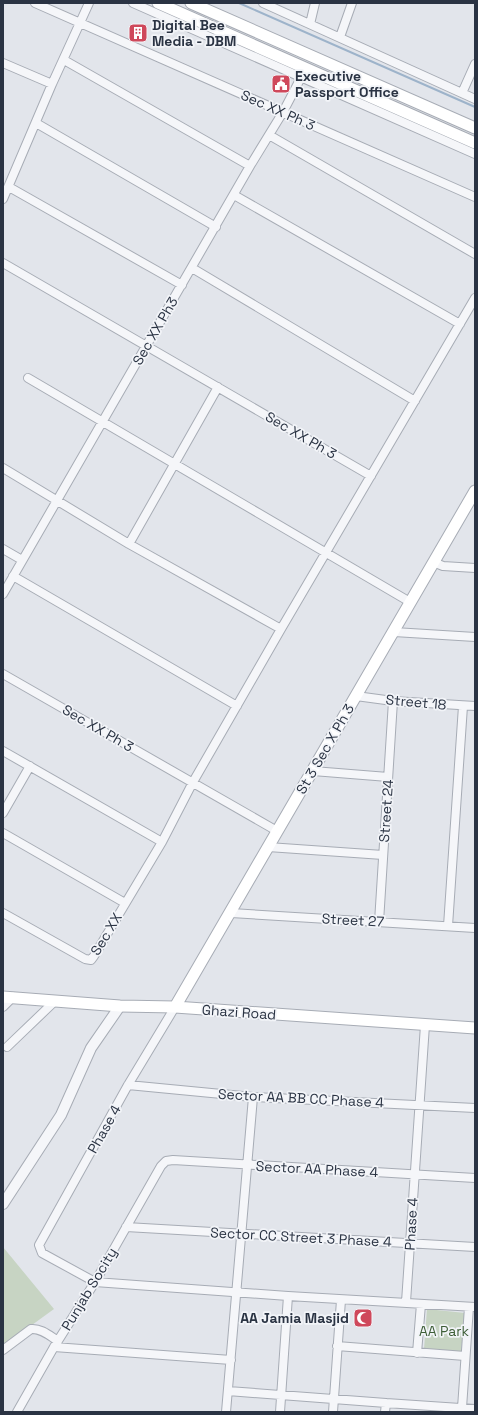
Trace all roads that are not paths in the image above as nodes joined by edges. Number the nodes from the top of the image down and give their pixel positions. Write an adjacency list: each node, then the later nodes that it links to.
1 (35, 3): 10 (street, Sec XX Ph 3)
2 (89, 3): 10 (street)
3 (133, 3): 17 (street)
4 (158, 3): 12 (main road)
5 (192, 3): 9 (main road)
6 (263, 3): 11 (street)
7 (315, 3): 11 (street)
8 (352, 3): 13 (street)
9 (229, 19): 12 (main road); 23 (main road)
10 (80, 23): 14 (street); 21 (street, Sec XX Ph 3)
11 (310, 24): 13 (street)
12 (223, 31): 17 (main road)
13 (340, 37): 19 (street)
14 (64, 60): 18 (street); 27 (street)
15 (3, 63): 18 (street)
16 (475, 64): 19 (street)
17 (303, 73): 21 (street, Sec XX Ph3); 25 (main road); 26 (street)
18 (52, 84): 22 (street)
19 (462, 93): 20 (street)
20 (475, 99)
21 (283, 112): 24 (street, Sec XX Ph3); 30 (street, Sec XX Ph 3)
22 (36, 123): 28 (street); 32 (street)
23 (475, 128)
24 (269, 134): 27 (street, Sec XX Ph3); 33 (street, Sec XX Ph 3)
25 (475, 143)
26 (475, 154)
27 (250, 166): 29 (street, Sec XX Ph3)
28 (9, 186): 31 (street); 36 (street)
29 (234, 195): 32 (street, Sec XX Ph3); 38 (street)
30 (475, 197)
31 (3, 199)
32 (216, 227): 35 (street, Sec XX Ph3)
33 (475, 254)
34 (3, 263): 39 (street, Sec XX Ph 3)
35 (192, 268): 36 (street, Sec XX Ph3); 42 (street)
36 (182, 285): 39 (street, Sec XX Ph3)
37 (475, 298): 38 (street)
38 (460, 324): 42 (street)
39 (147, 346): 41 (street, Sec XX Ph 3); 43 (street, Sec XX Ph3)
40 (28, 378): 43 (street)
41 (218, 387): 44 (street); 46 (street, Sec XX Ph 3)
42 (415, 401): 46 (street)
43 (102, 422): 44 (street); 48 (street, Sec XX Ph3)
44 (174, 464): 49 (street); 51 (street)
45 (3, 468): 48 (street)
46 (371, 476): 51 (street)
47 (474, 494): 53 (main road, St 3 Sec X Ph 3)
48 (57, 500): 49 (street); 52 (street, Sec XX Ph3)
49 (129, 544): 58 (street)
50 (3, 549): 52 (street)
51 (326, 553): 57 (street); 58 (street)
52 (22, 560): 55 (street, Sec XX Ph3)
53 (433, 562): 54 (street); 57 (main road, St 3 Sec X Ph 3)
54 (475, 568)
55 (13, 576): 56 (street, Sec XX Ph3); 64 (street)
56 (3, 594)
57 (410, 602): 59 (main road, St 3 Sec X Ph 3)
58 (281, 629): 64 (street)
59 (394, 632): 60 (street); 62 (main road, St 3 Sec X Ph 3)
60 (475, 637)
61 (3, 674): 71 (street, Sec XX Ph 3)
62 (356, 696): 63 (street, Street 18); 69 (main road, St 3 Sec X Ph 3)
63 (393, 701): 65 (street, Street 18); 70 (street, Street 24)
64 (237, 706): 71 (street)
65 (463, 706): 66 (street, Street 18); 82 (street)
66 (475, 706)
67 (3, 751): 68 (street)
68 (30, 766): 72 (street); 75 (street)
69 (313, 771): 70 (street); 73 (main road, St 3 Sec X Ph 3)
70 (388, 776): 77 (street, Street 24)
71 (193, 782): 73 (street, Sec XX Ph 3); 75 (street)
72 (4, 808)
73 (277, 831): 76 (main road, St 3 Sec X Ph 3)
74 (3, 833): 78 (street, Sec XX)
75 (162, 842): 78 (street)
76 (268, 847): 77 (street); 79 (main road, St 3 Sec X Ph 3)
77 (383, 855): 81 (street, Street 24)
78 (124, 903): 80 (street, Sec XX)
79 (231, 912): 81 (street, Street 27); 87 (main road, St 3 Sec X Ph 3)
80 (3, 913)
81 (379, 922): 82 (street, Street 27)
82 (448, 926): 83 (street, Street 27)
83 (475, 928)
84 (8, 997): 85 (main road, Ghazi Road); 88 (street)
85 (55, 1001): 86 (main road, Ghazi Road); 91 (street)
86 (120, 1006): 87 (main road, Ghazi Road); 100 (street)
87 (175, 1007): 89 (main road, Ghazi Road); 92 (street, Phase 4)
88 (3, 1008)
89 (425, 1025): 90 (main road, Ghazi Road); 94 (street, Phase 4)
90 (475, 1028)
91 (7, 1047)
92 (128, 1085): 93 (street, Sector AA BB CC Phase 4); 105 (street, Phase 4)
93 (253, 1097): 94 (street, Sector AA BB CC Phase 4); 96 (street)
94 (419, 1104): 95 (street, Sector AA BB CC Phase 4); 98 (street, Phase 4)
95 (475, 1108)
96 (247, 1165): 97 (street, Sector AA Phase 4); 98 (street, Sector AA Phase 4); 102 (street)
97 (161, 1166): 101 (street, Punjab Socity)
98 (414, 1174): 99 (street, Sector AA Phase 4); 103 (street, Phase 4)
99 (475, 1178)
100 (3, 1204)
101 (126, 1227): 102 (street, Sector CC Street 3 Phase 4); 105 (street, Punjab Socity)
102 (241, 1234): 103 (street, Sector CC Street 3 Phase 4); 106 (street)
103 (410, 1242): 104 (street, Sector CC Street 3 Phase 4); 109 (street, Phase 4)
104 (475, 1246)
105 (94, 1282): 106 (street); 112 (street, Punjab Socity)
106 (236, 1292): 107 (street); 117 (street)
107 (288, 1296): 108 (street); 119 (street)
108 (342, 1300): 109 (street); 113 (street)
109 (406, 1302): 110 (street)
110 (421, 1304): 111 (street); 115 (street)
111 (472, 1307): 116 (street)
112 (56, 1344): 114 (street); 117 (street); 124 (street, Punjab Socity)
113 (337, 1346): 115 (street); 120 (street)
114 (3, 1350)
115 (417, 1353): 116 (street)
116 (465, 1356): 122 (street)
117 (231, 1360): 118 (street)
118 (228, 1391): 119 (street); 125 (street)
119 (281, 1395): 120 (street); 126 (street)
120 (334, 1400): 121 (street); 127 (street)
121 (385, 1408): 122 (street)
122 (462, 1408): 123 (street)
123 (475, 1409)
124 (18, 1411)
125 (226, 1412)
126 (280, 1412)
127 (333, 1412)

